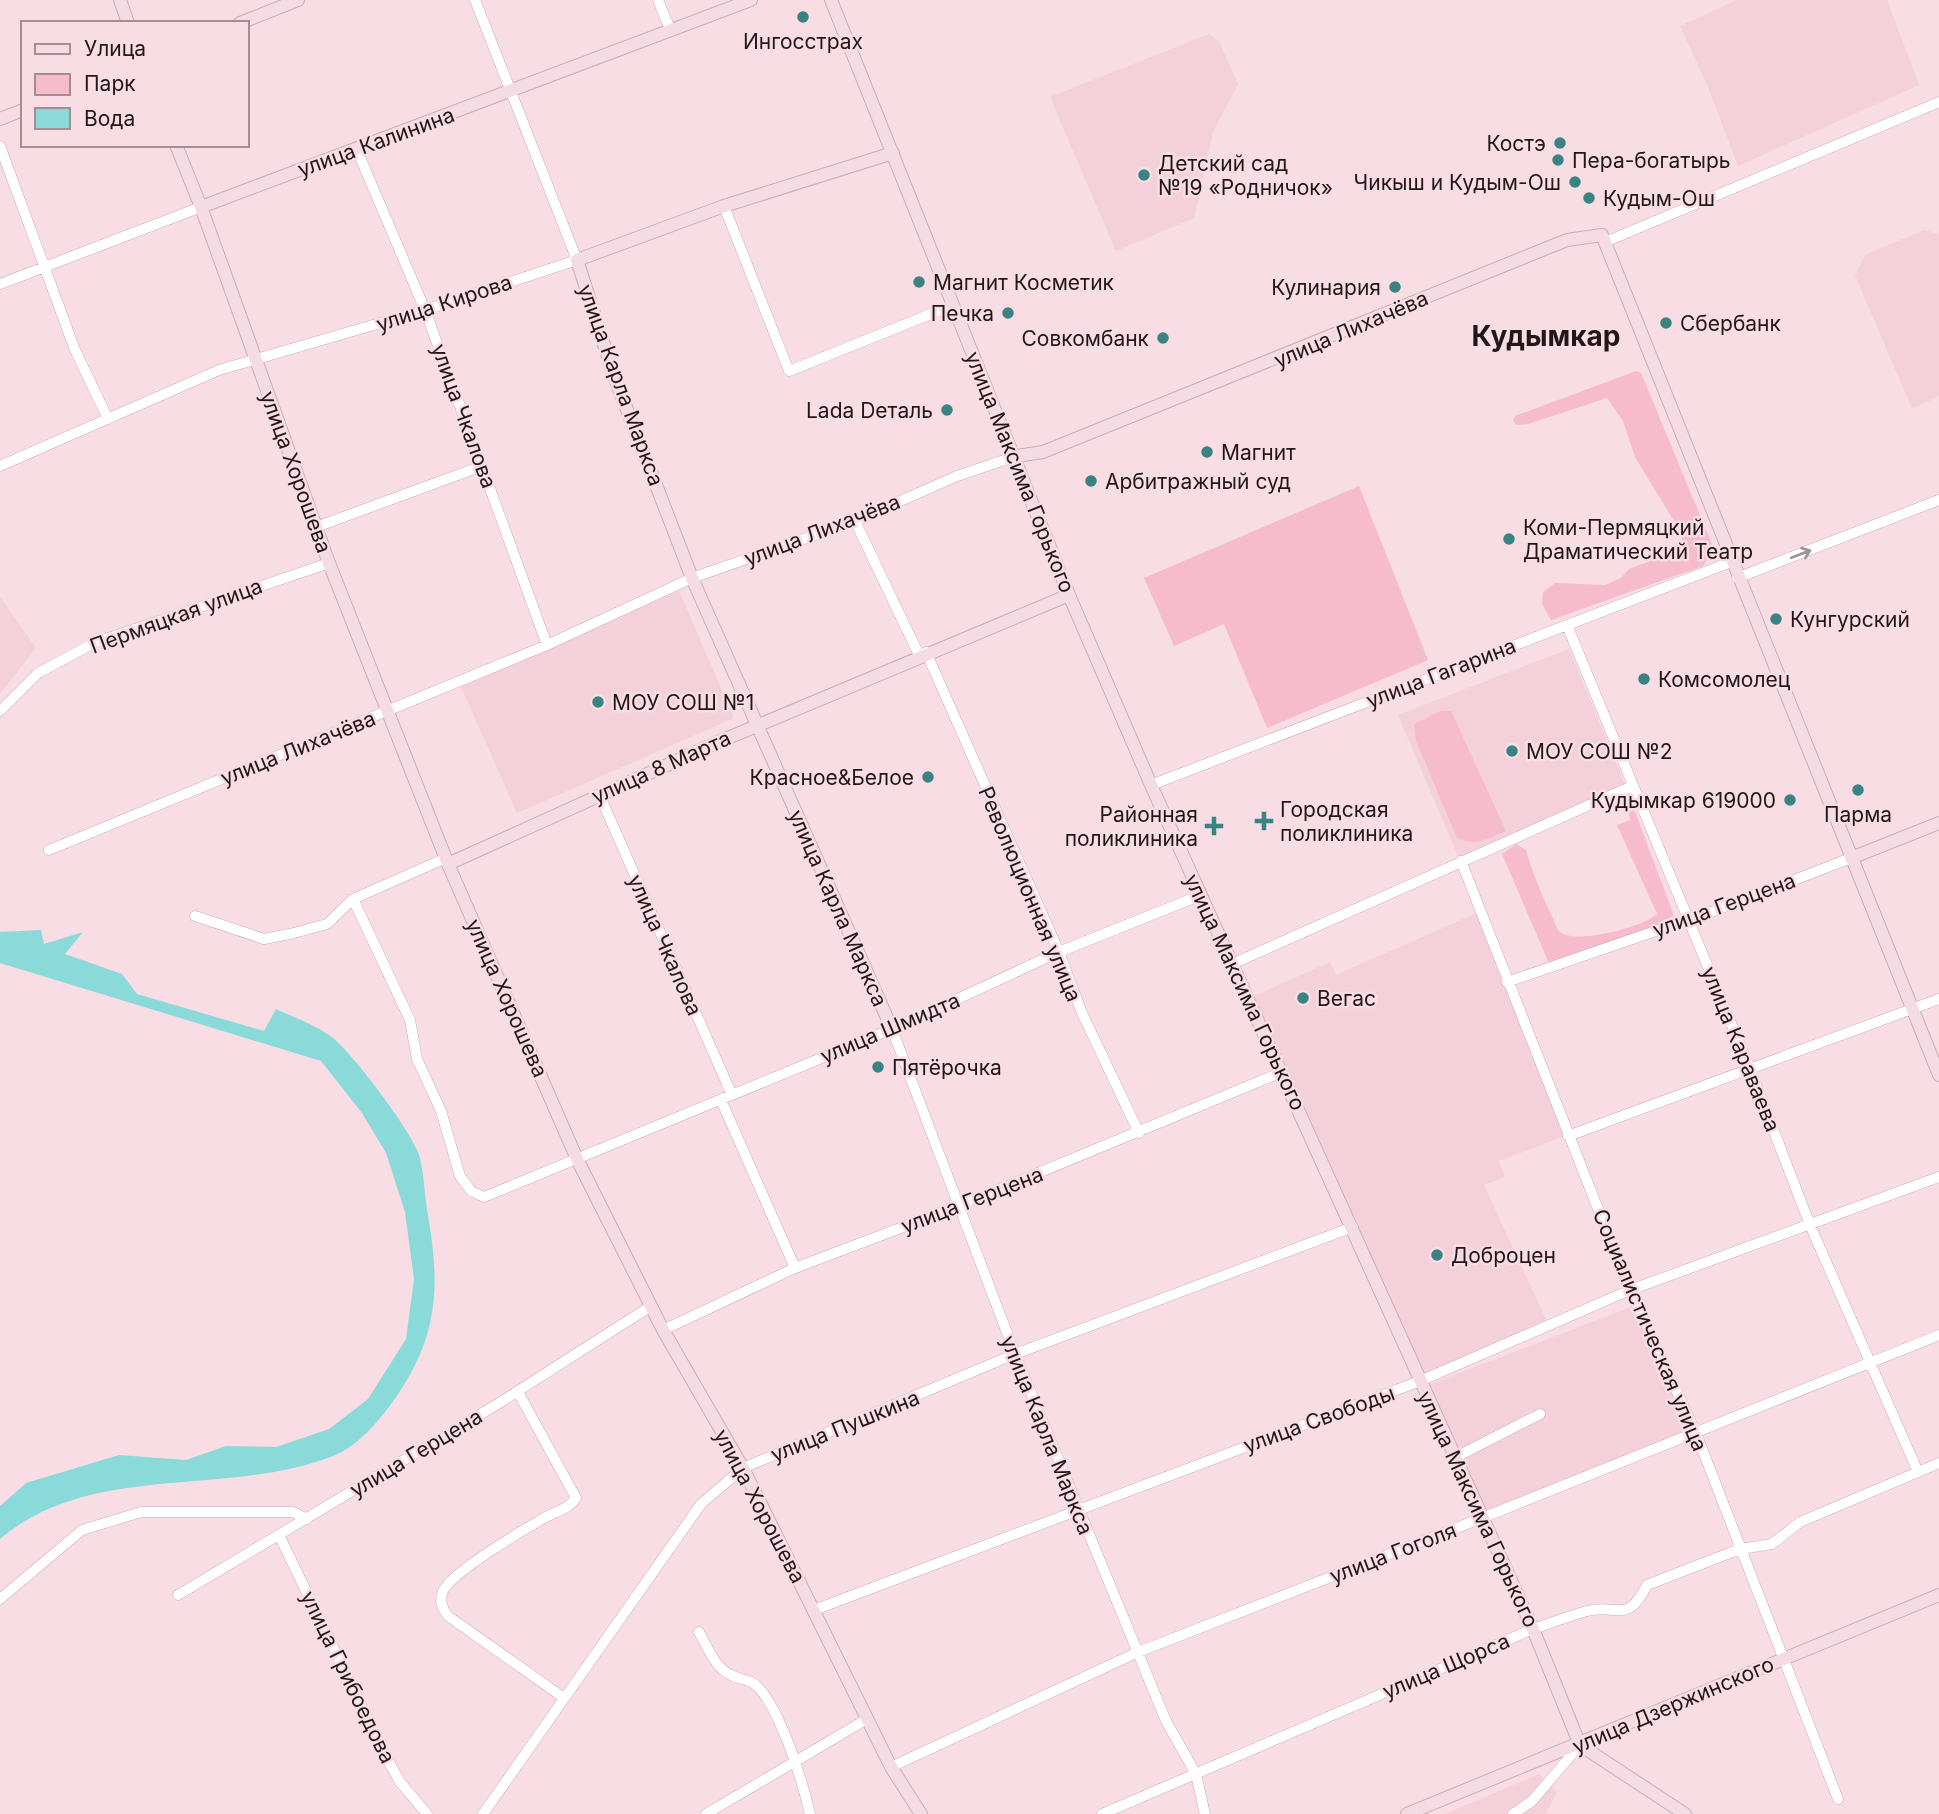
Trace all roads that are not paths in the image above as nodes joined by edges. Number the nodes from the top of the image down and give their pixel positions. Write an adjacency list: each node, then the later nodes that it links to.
1 (120, 0): 7 (street)
2 (298, 0): 8 (street)
3 (475, 0): 10 (street, улица Карла Маркса)
4 (657, 0): 9 (street)
5 (751, 0): 9 (street, улица Калинина)
6 (831, 0): 17 (street, улица Максима Горького)
7 (127, 21)
8 (245, 21)
9 (670, 29): 10 (street, улица Калинина)
10 (513, 92): 16 (street, улица Калинина); 21 (street, улица Карла Маркса)
11 (1939, 102): 20 (street, улица Лихачёва)
12 (21, 111): 13 (street)
13 (0, 119)
14 (0, 146): 22 (street)
15 (177, 147): 19 (street, улица Хорошева)
16 (357, 150): 19 (street, улица Калинина); 25 (street, улица Чкалова)
17 (893, 153): 18 (street, улица Кирова); 24 (street, улица Максима Горького)
18 (724, 205): 21 (street, улица Кирова); 24 (street)
19 (201, 206): 22 (street, улица Калинина); 26 (street, улица Хорошева)
20 (1603, 239): 28 (street, улица Лихачёва); 35 (street)
21 (577, 260): 25 (street, улица Кирова); 36 (street, улица Карла Маркса)
22 (46, 268): 23 (street, улица Калинина); 27 (street)
23 (0, 284)
24 (953, 305): 28 (street, улица Максима Горького)
25 (425, 310): 26 (street, улица Кирова); 30 (street, улица Чкалова)
26 (255, 361): 27 (street, улица Кирова); 33 (street, улица Хорошева)
27 (108, 419): 29 (street, улица Кирова)
28 (1016, 456): 32 (street, улица Лихачёва); 38 (street, улица Максима Горького)
29 (0, 466)
30 (482, 466): 33 (street); 40 (street, улица Чкалова)
31 (1939, 500): 37 (street, one-way to 31)
32 (855, 521): 36 (street, улица Лихачёва); 41 (street, Революционная улица)
33 (316, 527): 34 (street, улица Хорошева)
34 (329, 562): 42 (street, Пермяцкая улица); 43 (street, улица Хорошева)
35 (1731, 562): 37 (street); 39 (street, улица Гагарина)
36 (692, 578): 40 (street, улица Лихачёва); 44 (street, улица Карла Маркса)
37 (1737, 578): 50 (street)
38 (1069, 595): 41 (street, улица 8 Марта); 45 (street, улица Максима Горького)
39 (1567, 625): 45 (street, улица Гагарина); 46 (street, улица Караваева)
40 (547, 645): 43 (street, улица Лихачёва)
41 (923, 654): 44 (street, улица 8 Марта); 57 (street, Революционная улица)
42 (0, 710)
43 (388, 711): 49 (street, улица Лихачёва); 51 (street, улица Хорошева)
44 (758, 724): 47 (street, улица 8 Марта); 62 (street, улица Карла Маркса)
45 (1151, 785): 53 (street, улица Максима Горького)
46 (1632, 786): 52 (street); 56 (street, улица Караваева)
47 (599, 794): 51 (street, улица 8 Марта); 66 (street, улица Чкалова)
48 (1939, 823): 50 (street, улица Герцена)
49 (49, 850)
50 (1851, 858): 56 (street, улица Герцена); 61 (street)
51 (447, 861): 54 (street); 70 (street, улица Хорошева)
52 (1461, 861): 58 (street); 59 (street, Социалистическая улица)
53 (1201, 895): 57 (street, улица Шмидта); 58 (street, улица Максима Горького)
54 (353, 899): 55 (street); 70 (street, улица Шмидта)
55 (195, 916)
56 (1688, 919): 59 (street, улица Герцена); 63 (street, улица Караваева)
57 (1059, 952): 62 (street, улица Шмидта); 68 (street, Революционная улица)
58 (1232, 964): 64 (street, улица Максима Горького)
59 (1507, 982): 69 (street, Социалистическая улица)
60 (1939, 999): 61 (street)
61 (1913, 1008): 63 (street); 65 (street)
62 (892, 1029): 66 (street, улица Шмидта); 72 (street, улица Карла Маркса)
63 (1750, 1069): 69 (street); 73 (street, улица Караваева)
64 (1282, 1072): 68 (street, улица Герцена); 74 (street, улица Максима Горького)
65 (1939, 1075)
66 (732, 1095): 67 (street, улица Шмидта)
67 (721, 1100): 70 (street, улица Шмидта); 75 (street)
68 (1139, 1133): 72 (street, улица Герцена)
69 (1568, 1136): 76 (street, Социалистическая улица)
70 (577, 1159): 77 (street, улица Хорошева)
71 (1939, 1177): 73 (street, улица Свободы)
72 (961, 1205): 75 (street, улица Герцена); 80 (street, улица Карла Маркса)
73 (1810, 1225): 76 (street, улица Свободы); 81 (street, улица Караваева)
74 (1353, 1227): 80 (street, улица Пушкина); 82 (street, улица Максима Горького)
75 (794, 1268): 78 (street, улица Герцена)
76 (1630, 1290): 82 (street, улица Свободы); 85 (street, Социалистическая улица)
77 (650, 1306): 78 (street, улица Хорошева); 83 (street, улица Герцена)
78 (663, 1330): 88 (street, улица Хорошева)
79 (1939, 1335): 81 (street, улица Гоголя)
80 (1014, 1354): 88 (street, улица Пушкина); 90 (street, улица Карла Маркса)
81 (1872, 1362): 85 (street, улица Гоголя); 89 (street, улица Караваева)
82 (1420, 1381): 86 (street, улица Максима Горького); 90 (street, улица Свободы)
83 (518, 1392): 91 (street, улица Герцена); 103 (street)
84 (1540, 1414): 86 (street)
85 (1696, 1433): 92 (street, улица Гоголя); 94 (street, Социалистическая улица)
86 (1454, 1458): 92 (street, улица Максима Горького)
87 (1939, 1464): 89 (street, улица Щорса)
88 (743, 1468): 98 (street, улица Хорошева); 103 (street, улица Пушкина)
89 (1918, 1472): 94 (street, улица Щорса)
90 (1077, 1509): 98 (street, улица Свободы); 101 (street, улица Карла Маркса)
91 (307, 1518): 93 (street, улица Герцена); 97 (street)
92 (1482, 1518): 99 (street, улица Максима Горького); 101 (street, улица Гоголя)
93 (279, 1535): 95 (street, улица Герцена); 110 (street, улица Грибоедова)
94 (1740, 1549): 99 (street, улица Щорса); 102 (street, Социалистическая улица)
95 (178, 1595)
96 (1939, 1595): 102 (street, улица Дзержинского)
97 (0, 1599)
98 (814, 1610): 104 (street, улица Хорошева)
99 (1534, 1629): 105 (street, улица Максима Горького); 108 (street, улица Щорса)
100 (699, 1632): 106 (street)
101 (1138, 1652): 107 (street, улица Гоголя); 108 (street, улица Карла Маркса)
102 (1783, 1658): 105 (street, улица Дзержинского); 109 (street, Социалистическая улица)
103 (564, 1699): 111 (street, улица Пушкина)
104 (867, 1719): 106 (street); 107 (street, улица Хорошева)
105 (1580, 1745): 117 (street, улица Дзержинского); 118 (street); 119 (street)
106 (794, 1760): 112 (street); 113 (street)
107 (891, 1767): 114 (street, улица Хорошева)
108 (1196, 1774): 115 (street, улица Щорса); 116 (street, улица Карла Маркса)
109 (1838, 1799)
110 (427, 1814)
111 (484, 1814)
112 (706, 1814)
113 (810, 1814)
114 (921, 1814)
115 (1101, 1814)
116 (1205, 1814)
117 (1407, 1814)
118 (1513, 1814)
119 (1685, 1814)

